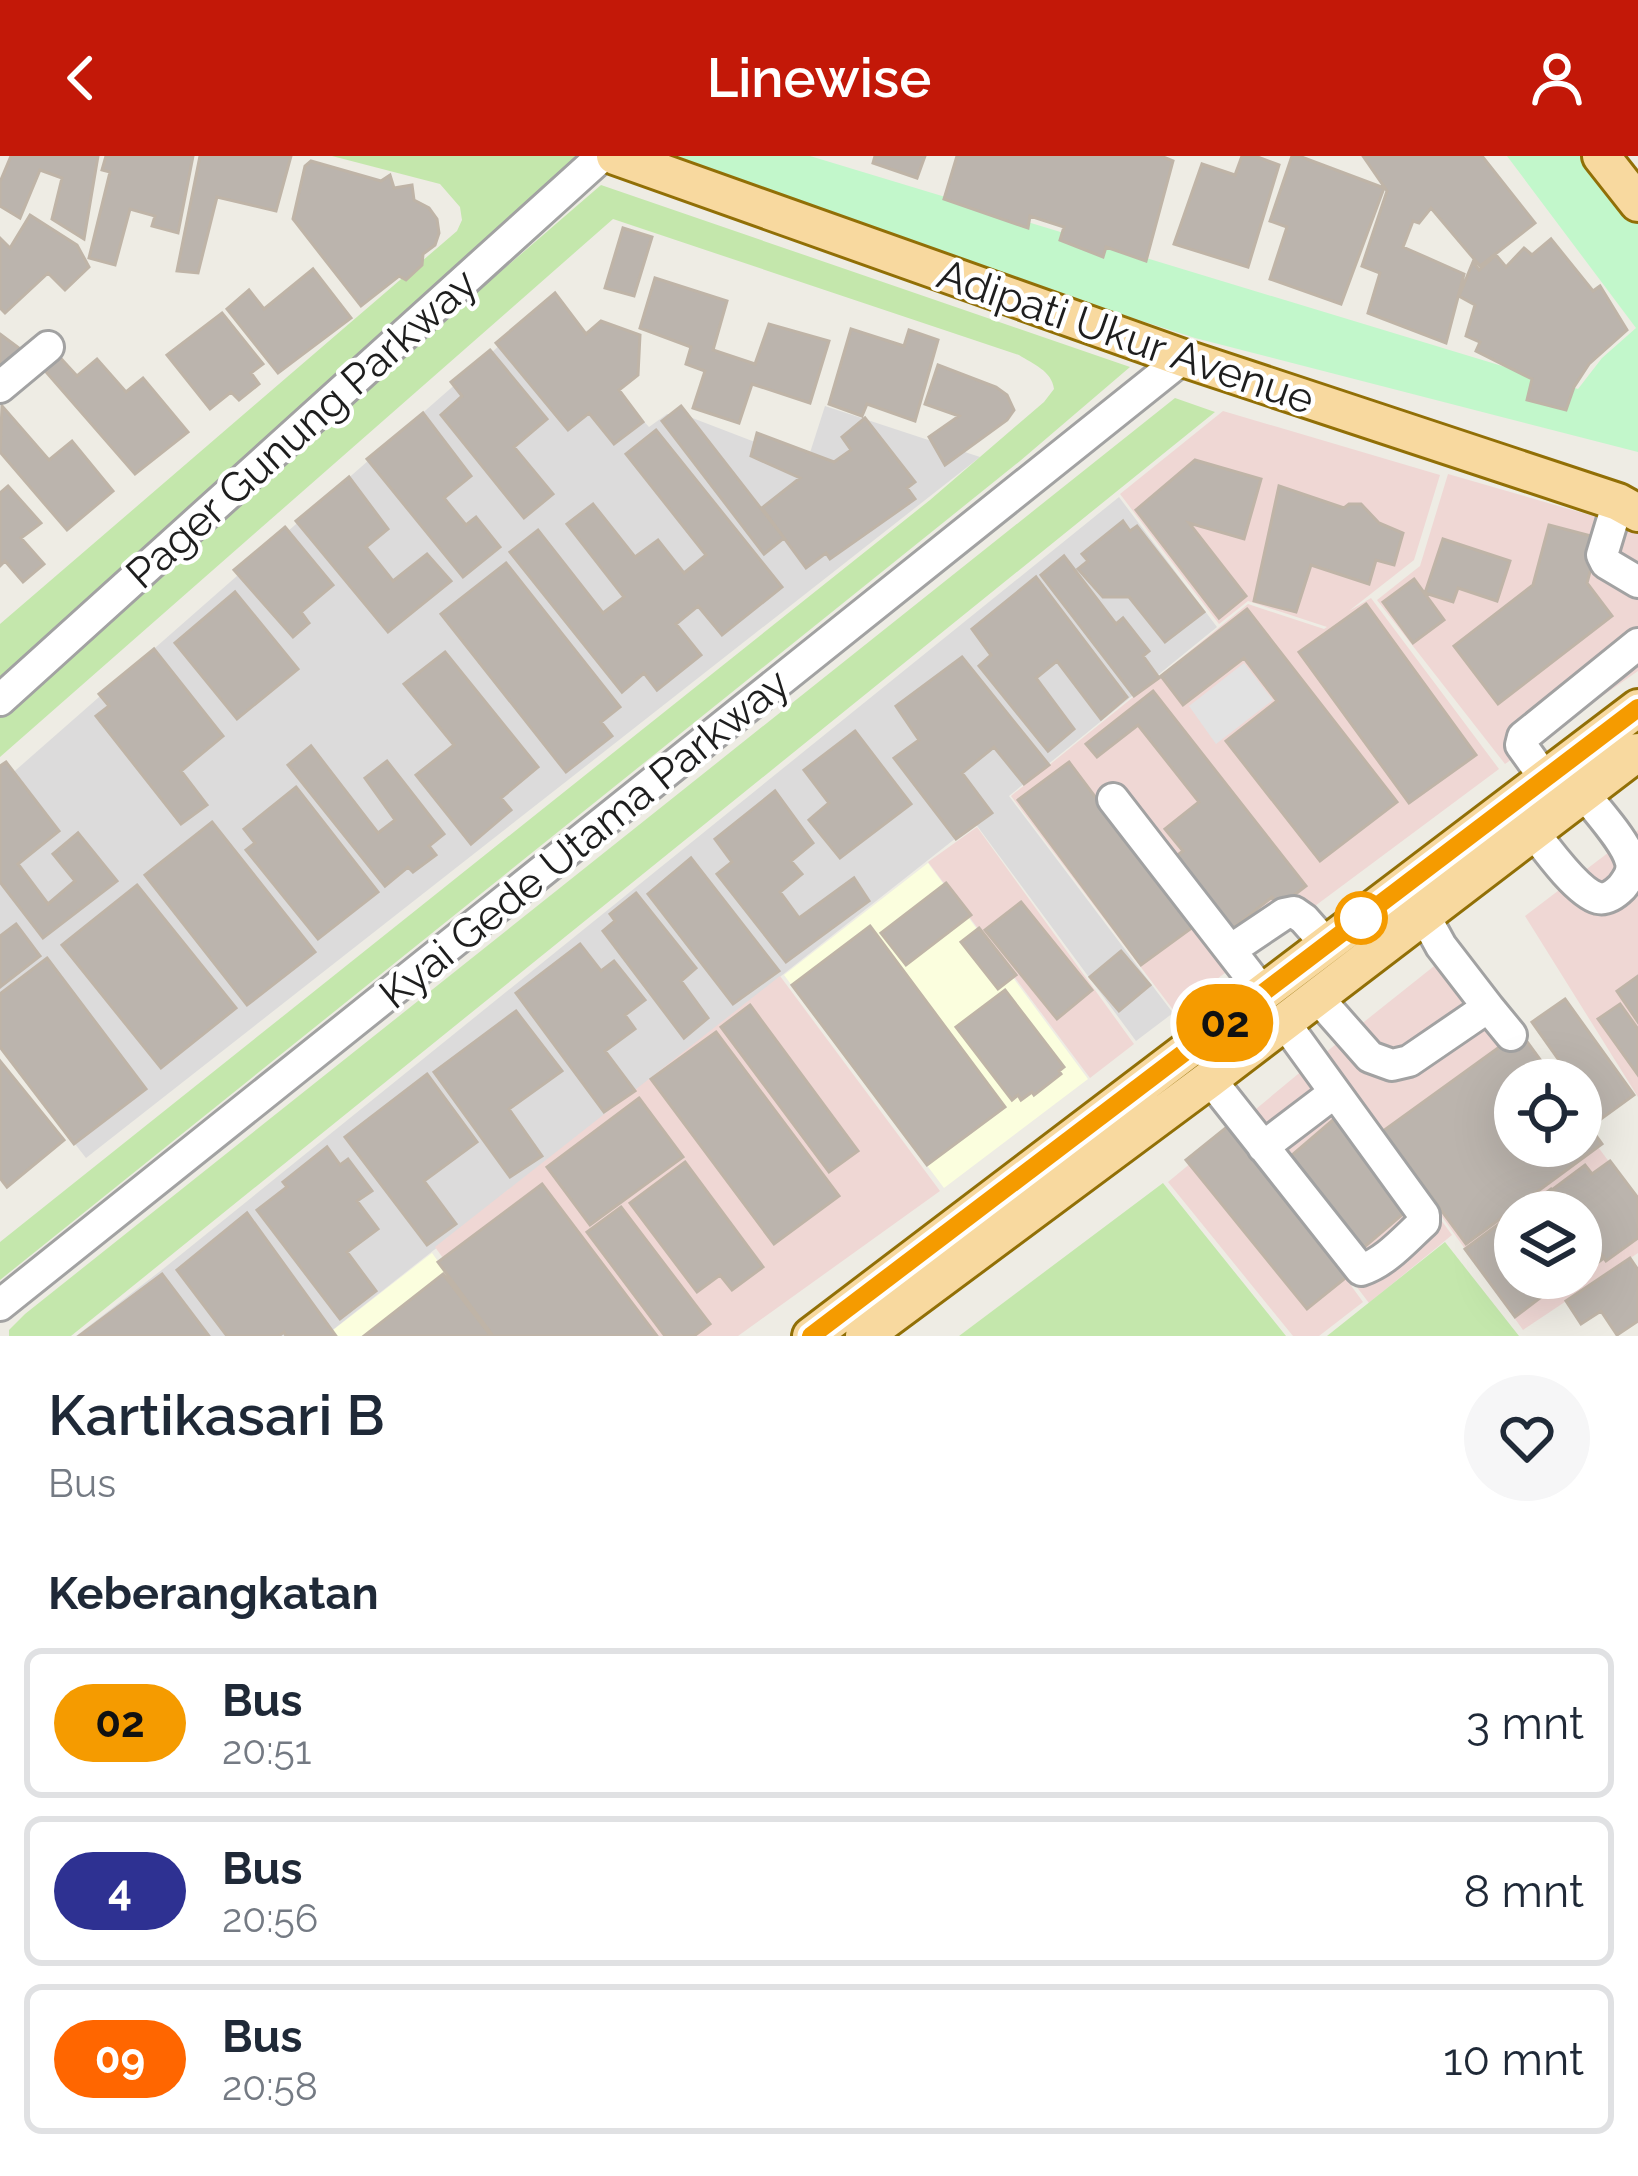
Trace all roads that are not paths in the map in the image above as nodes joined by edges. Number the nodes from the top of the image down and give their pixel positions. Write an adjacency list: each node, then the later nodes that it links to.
1 (602, 156): 11 (street, Pager Gunung Parkway)
2 (615, 156): 6 (main road, Adipati Ukur Avenue)
3 (1601, 156): 4 (main road)
4 (1638, 203)
5 (48, 347): 7 (street)
6 (1183, 358): 8 (main road, Adipati Ukur Avenue); 28 (street)
7 (0, 387)
8 (1631, 506): 9 (street)
9 (1638, 582)
10 (1638, 644): 14 (street)
11 (0, 700)
12 (1638, 708): 14 (main road)
13 (1638, 752): 15 (main road)
14 (1544, 777): 19 (main road)
15 (1582, 792): 17 (main road); 17 (street)
16 (1113, 799): 20 (street)
17 (1532, 830): 18 (main road)
18 (1424, 915): 21 (main road); 22 (street)
19 (1327, 945): 20 (street); 23 (main road)
20 (1232, 949): 23 (street)
21 (1317, 997): 22 (street); 23 (main road)
22 (1488, 1007): 24 (street)
23 (1274, 1008): 25 (main road); 26 (street); 29 (main road)
24 (1511, 1035)
25 (1210, 1079): 27 (street); 30 (main road)
26 (1334, 1093): 27 (street); 27 (street)
27 (1263, 1148)
28 (0, 1305)
29 (811, 1336)
30 (864, 1336)

